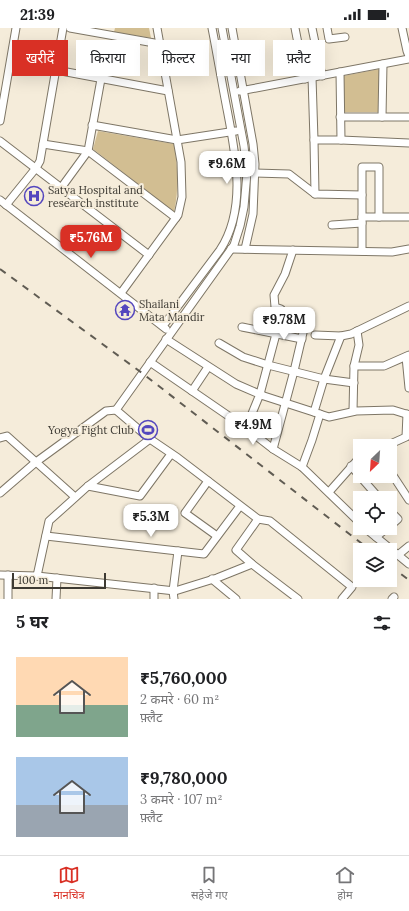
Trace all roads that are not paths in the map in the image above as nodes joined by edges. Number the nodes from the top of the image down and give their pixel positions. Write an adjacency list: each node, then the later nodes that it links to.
1 (16, 28): 31 (street)
2 (63, 28): 14 (street)
3 (70, 28): 12 (street)
4 (157, 28): 15 (street)
5 (212, 28): 41 (street)
6 (222, 28): 34 (street)
7 (232, 28): 32 (street)
8 (295, 28): 30 (street)
9 (312, 28): 16 (street)
10 (327, 28): 13 (street)
11 (402, 28): 18 (street)
12 (111, 32): 17 (street)
13 (345, 37)
14 (61, 40)
15 (159, 40)
16 (314, 40)
17 (148, 41)
18 (407, 42): 19 (street)
19 (409, 56)
20 (409, 59): 21 (street)
21 (383, 64): 23 (street); 36 (street)
22 (68, 72): 29 (street)
23 (340, 72): 24 (street); 35 (street)
24 (325, 75)
25 (55, 76): 47 (street)
26 (165, 76): 33 (street)
27 (322, 76): 28 (street)
28 (312, 77): 30 (street); 43 (street)
29 (101, 79): 33 (street); 39 (street)
30 (304, 79): 32 (street)
31 (3, 85): 38 (street)
32 (243, 90): 34 (street); 50 (street)
33 (168, 91): 42 (street)
34 (234, 92): 40 (street)
35 (340, 117): 36 (street); 44 (street)
36 (382, 117): 37 (street)
37 (409, 117)
38 (0, 121)
39 (92, 125): 42 (street); 48 (street)
40 (242, 130): 41 (street); 61 (street)
41 (231, 131): 42 (street); 70 (street)
42 (177, 140): 58 (street)
43 (314, 140): 44 (street); 52 (street)
44 (341, 140): 46 (street)
45 (0, 141): 49 (street)
46 (409, 143)
47 (43, 144): 48 (street); 49 (street)
48 (88, 151): 51 (street); 58 (street)
49 (36, 168): 51 (street); 55 (street)
50 (255, 173): 52 (street); 62 (street)
51 (61, 188): 66 (street)
52 (315, 194): 53 (street)
53 (362, 195): 56 (street); 59 (street)
54 (0, 200): 55 (street)
55 (6, 205): 67 (street)
56 (379, 217): 57 (street); 59 (street)
57 (409, 217)
58 (176, 218): 66 (street)
59 (362, 220): 60 (street); 65 (street)
60 (332, 225)
61 (231, 249): 62 (street); 73 (street)
62 (245, 249): 64 (street)
63 (409, 249): 65 (street)
64 (293, 250): 65 (street); 74 (street)
65 (362, 251)
66 (149, 255): 67 (street)
67 (121, 294): 70 (street)
68 (409, 306): 72 (street)
69 (306, 320): 78 (street)
70 (163, 326): 73 (street)
71 (242, 327): 74 (street)
72 (357, 331): 76 (street); 83 (street)
73 (171, 332): 77 (street)
74 (276, 334): 78 (street); 82 (street)
75 (315, 335): 76 (street)
76 (341, 336): 86 (street)
77 (166, 339): 81 (street); 84 (street)
78 (302, 339): 85 (street)
79 (219, 342): 82 (street)
80 (408, 356): 83 (street); 88 (street)
81 (150, 362): 89 (street); 92 (street)
82 (268, 365): 85 (street); 90 (street)
83 (354, 366): 87 (street)
84 (208, 367): 89 (street); 90 (street)
85 (294, 371): 86 (street); 91 (street)
86 (324, 379): 87 (street); 94 (street)
87 (354, 383): 93 (street)
88 (409, 388)
89 (192, 391): 96 (street)
90 (260, 394): 91 (street); 96 (street)
91 (286, 403): 94 (street); 100 (street)
92 (116, 410): 98 (street); 102 (street)
93 (353, 411): 94 (street); 95 (street)
94 (317, 413): 104 (street)
95 (408, 415): 99 (street)
96 (246, 428): 100 (street)
97 (0, 438): 102 (street)
98 (150, 439): 101 (street); 107 (street)
99 (397, 441)
100 (273, 449): 104 (street)
101 (171, 454): 105 (street); 107 (street)
102 (36, 462): 110 (street); 111 (street)
103 (351, 466): 108 (street); 109 (street)
104 (302, 467): 109 (street)
105 (208, 481): 113 (street); 119 (street)
106 (397, 482): 112 (street)
107 (88, 486): 111 (street)
108 (373, 491)
109 (329, 492): 114 (street)
110 (0, 493)
111 (75, 497): 118 (street)
112 (409, 500)
113 (240, 506): 115 (street); 119 (street)
114 (353, 516)
115 (258, 519): 124 (street); 139 (street)
116 (373, 535): 120 (street)
117 (379, 535): 120 (street)
118 (46, 536): 122 (street); 128 (street)
119 (217, 536): 122 (street)
120 (376, 538): 123 (street)
121 (409, 546): 123 (street)
122 (178, 551): 132 (street)
123 (398, 555): 125 (street)
124 (252, 564): 130 (street); 138 (street)
125 (409, 564)
126 (0, 575): 127 (street)
127 (8, 575): 128 (street); 133 (street)
128 (37, 576): 129 (street)
129 (57, 578): 131 (street); 134 (street)
130 (212, 579): 132 (street); 137 (street)
131 (154, 588): 132 (street); 135 (street)
132 (172, 591): 136 (street)
133 (8, 599)
134 (56, 599)
135 (154, 599)
136 (174, 599)
137 (236, 599)
138 (298, 599)
139 (342, 599)

